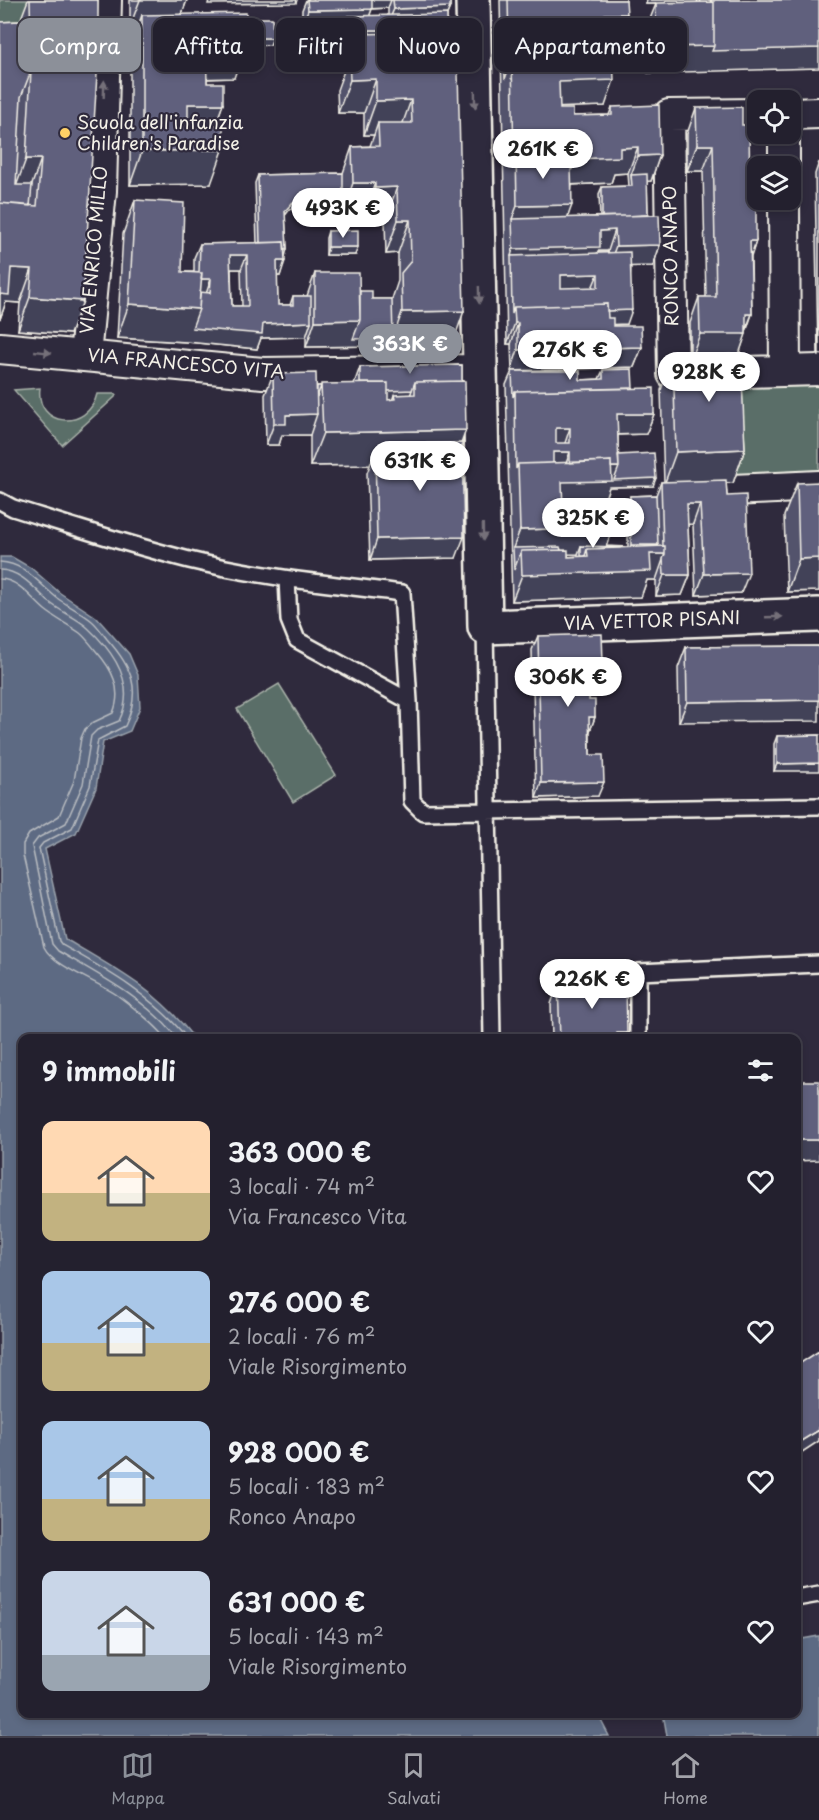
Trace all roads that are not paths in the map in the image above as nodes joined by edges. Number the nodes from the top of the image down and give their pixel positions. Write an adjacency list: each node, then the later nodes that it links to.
1 (106, 0): 8 (street, VIA ENRICO MILLO, one-way to 1)
2 (473, 0): 9 (street, one-way to 9)
3 (819, 113): 5 (street)
4 (747, 114): 11 (street, RONCO ANAPO)
5 (801, 114)
6 (784, 210): 11 (street)
7 (0, 348): 8 (street, VIA FRANCESCO VITA, one-way to 8)
8 (85, 356): 9 (street, VIA FRANCESCO VITA)
9 (480, 370): 17 (street, one-way to 17)
10 (819, 370): 11 (street)
11 (785, 371)
12 (819, 486): 13 (street)
13 (671, 493)
14 (0, 501): 15 (lane)
15 (287, 579): 18 (lane); 18 (lane)
16 (819, 615): 17 (street, VIA VETTOR PISANI, one-way to 16)
17 (485, 627): 20 (lane)
18 (409, 701): 20 (lane)
19 (819, 806): 20 (lane)
20 (487, 812): 22 (lane)
21 (819, 964): 23 (lane)
22 (492, 1034)
23 (638, 1034)
24 (819, 1594): 25 (lane)
25 (801, 1597)

